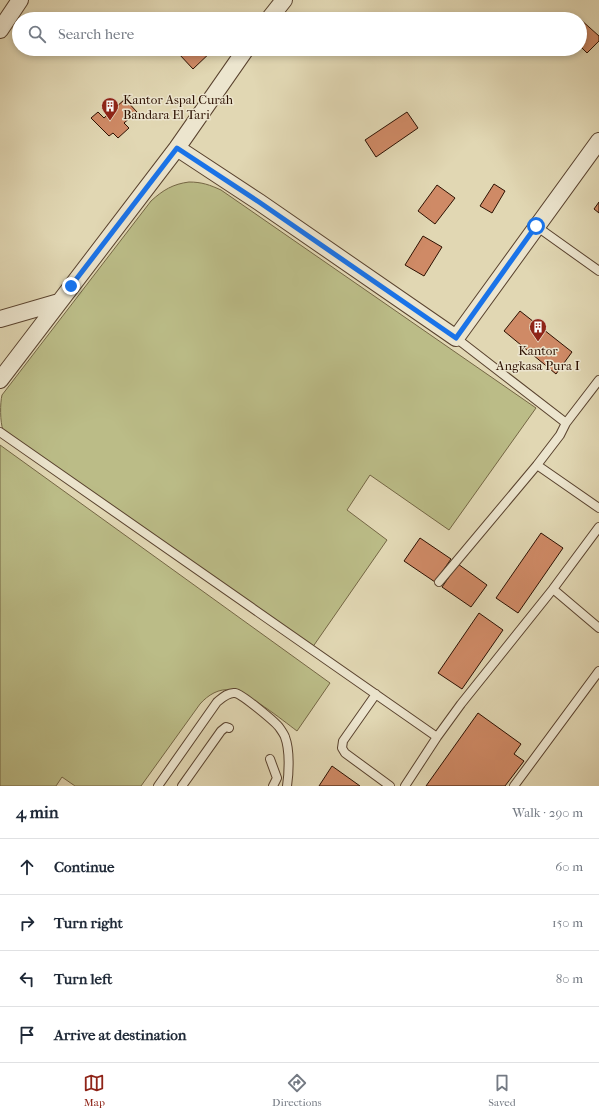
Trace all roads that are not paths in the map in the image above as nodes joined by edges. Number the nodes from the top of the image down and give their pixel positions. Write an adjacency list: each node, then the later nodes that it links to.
1 (284, 0): 3 (street)
2 (11, 6): 4 (street)
3 (275, 12)
4 (0, 30)
5 (241, 56): 7 (street)
6 (599, 141): 8 (street)
7 (177, 148): 10 (street); 12 (street)
8 (536, 226): 9 (lane); 12 (street)
9 (599, 271)
10 (59, 302): 11 (street); 13 (street)
11 (0, 319)
12 (456, 338): 15 (lane)
13 (0, 380)
14 (599, 380): 15 (lane)
15 (566, 423): 17 (lane)
16 (0, 432): 24 (lane)
17 (537, 465): 18 (lane); 20 (lane)
18 (599, 508)
19 (599, 528): 21 (lane)
20 (439, 582)
21 (553, 589): 22 (lane); 26 (lane)
22 (599, 628)
23 (599, 671): 34 (lane)
24 (376, 694): 26 (lane); 32 (lane)
25 (229, 728): 29 (lane)
26 (437, 737): 33 (lane)
27 (270, 759): 30 (lane)
28 (158, 786): 31 (lane)
29 (182, 786)
30 (272, 786)
31 (287, 786)
32 (390, 786)
33 (405, 786)
34 (514, 786)

